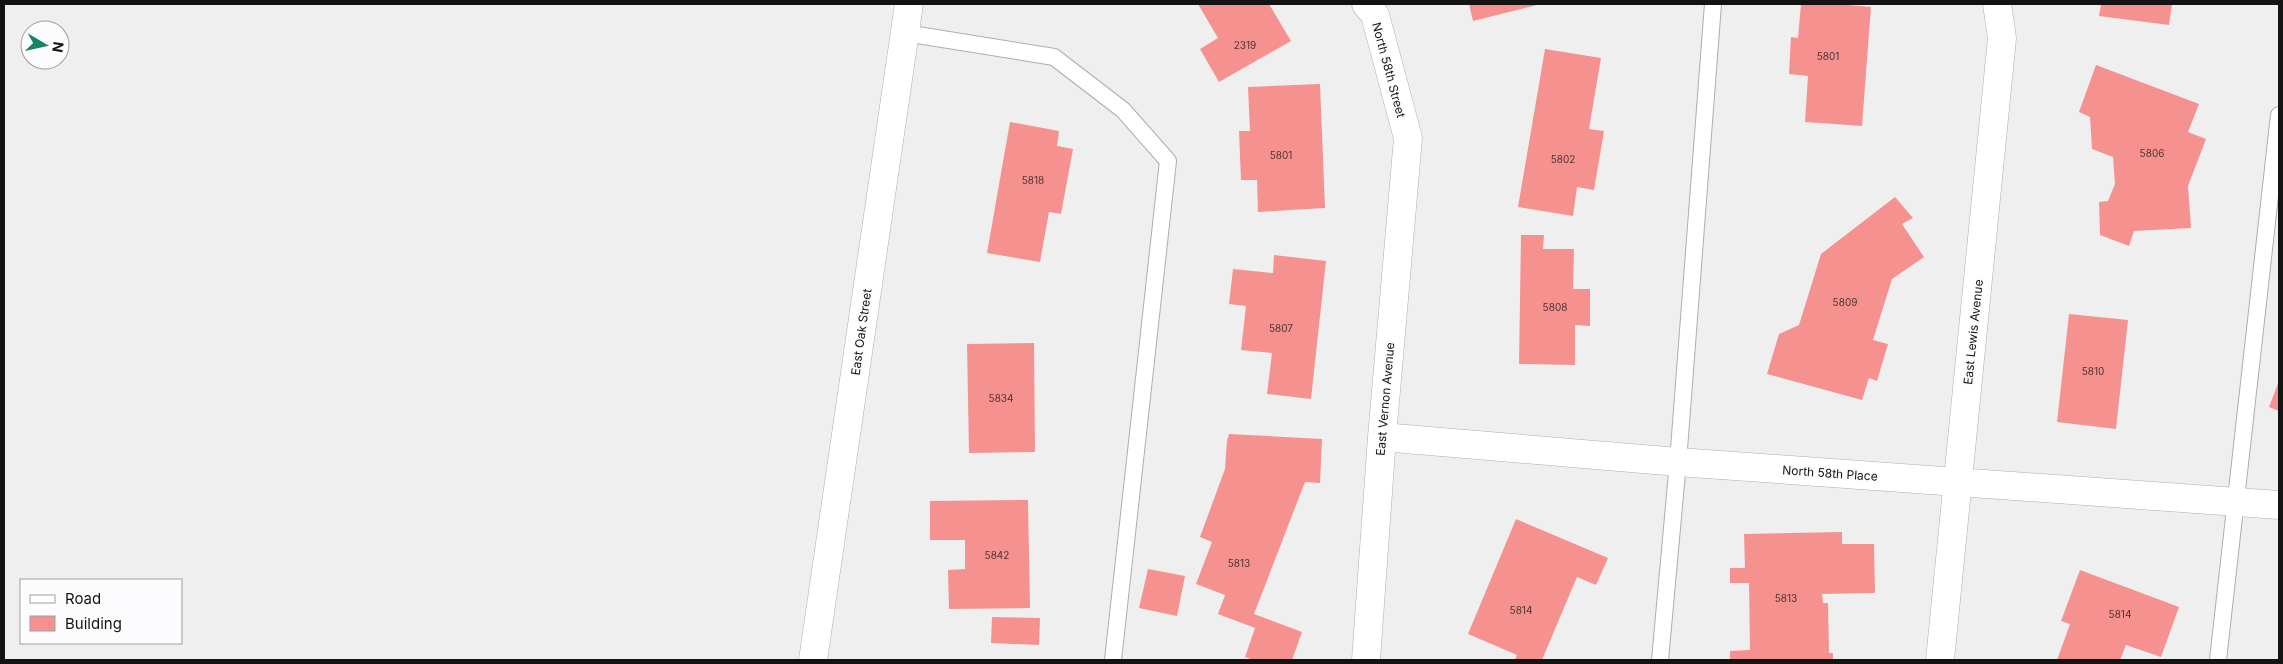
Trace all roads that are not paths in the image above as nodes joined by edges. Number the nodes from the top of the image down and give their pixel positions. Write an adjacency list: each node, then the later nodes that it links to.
1 (909, 4): 5 (street, East Oak Street)
2 (1366, 4): 7 (street, North 58th Street)
3 (1713, 4): 9 (lane)
4 (1998, 4): 10 (street, East Lewis Avenue)
5 (905, 33): 13 (street, East Oak Street); 14 (lane)
6 (2279, 115): 11 (lane)
7 (1408, 138): 8 (street, East Vernon Avenue)
8 (1382, 437): 9 (street, North 58th Place); 15 (street, East Vernon Avenue)
9 (1678, 462): 10 (street, North 58th Place); 16 (lane)
10 (1958, 482): 11 (street, North 58th Place); 17 (street, East Lewis Avenue)
11 (2236, 503): 12 (street, North 58th Place); 18 (lane)
12 (2279, 505)
13 (813, 660)
14 (1113, 660)
15 (1366, 660)
16 (1660, 660)
17 (1940, 660)
18 (2218, 660)

